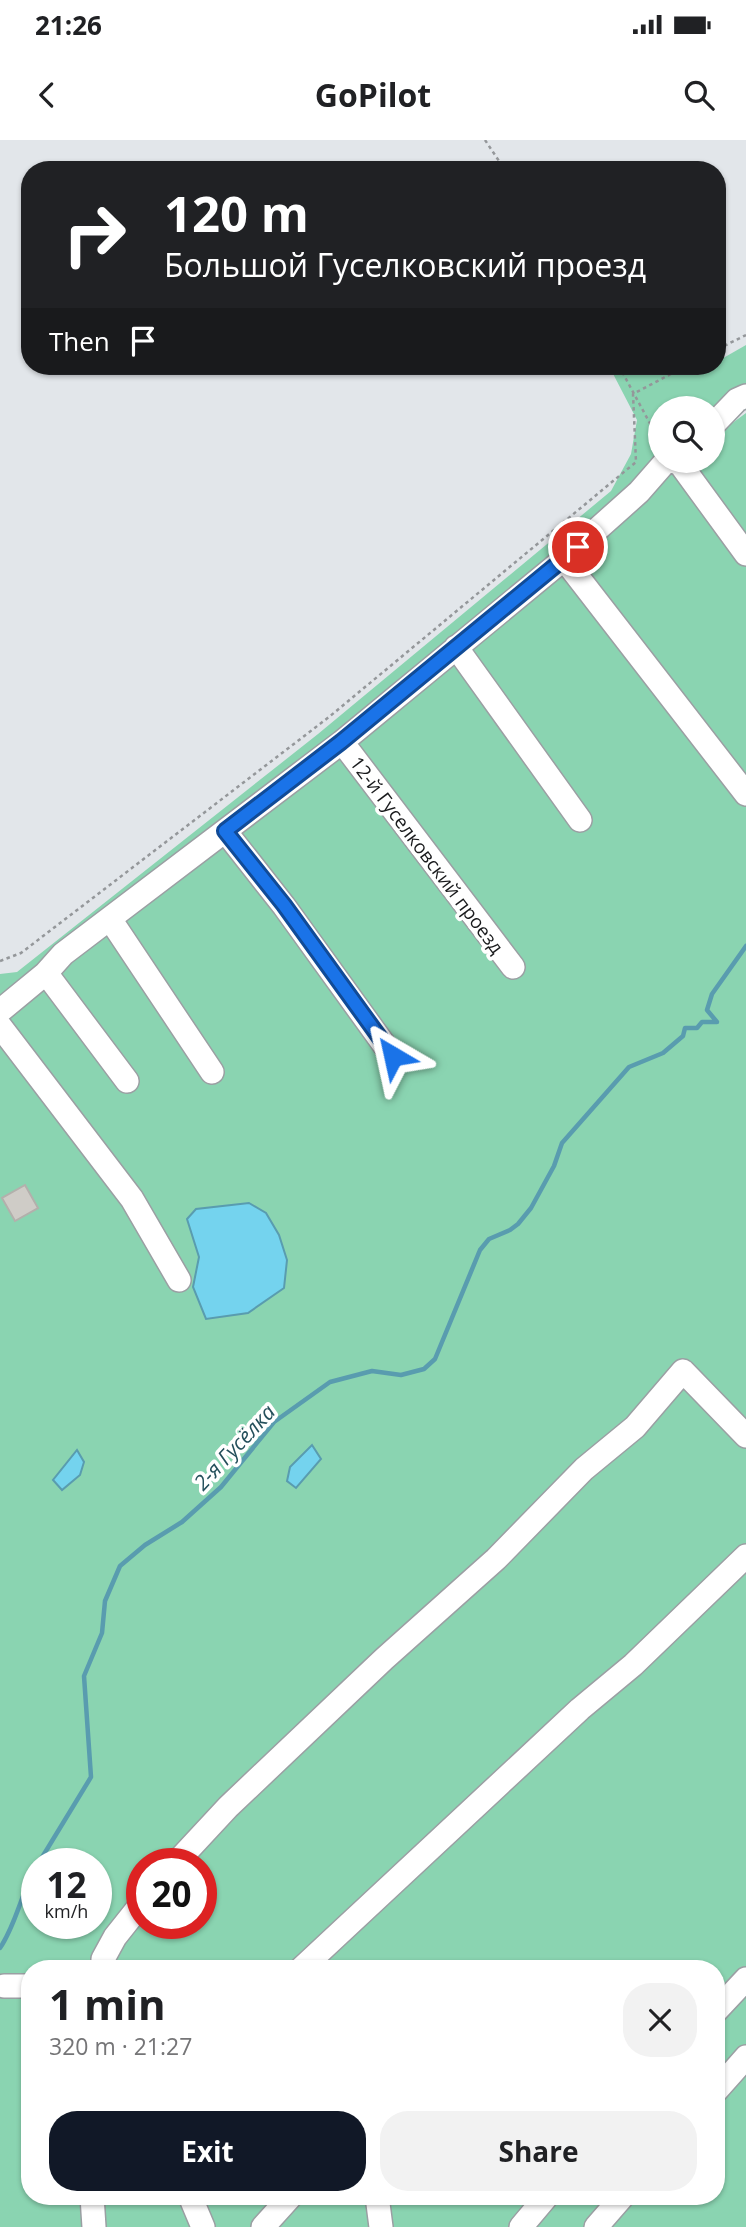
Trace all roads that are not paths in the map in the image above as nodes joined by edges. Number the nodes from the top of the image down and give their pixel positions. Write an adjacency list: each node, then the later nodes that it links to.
1 (746, 396): 2 (street)
2 (725, 412)
3 (656, 473): 6 (street)
4 (687, 473): 5 (street)
5 (746, 554)
6 (564, 559): 7 (street); 9 (street)
7 (456, 647): 8 (street); 10 (street)
8 (341, 742): 11 (street); 13 (street, 12-й Гуселковский проезд)
9 (746, 794)
10 (580, 820)
11 (225, 831): 12 (street); 17 (street)
12 (110, 919): 14 (street); 18 (street)
13 (513, 967)
14 (46, 973): 15 (street); 19 (street)
15 (0, 1011)
16 (0, 1026): 20 (street)
17 (393, 1056)
18 (212, 1072)
19 (127, 1081)
20 (179, 1280)
21 (746, 1436): 23 (street)
22 (746, 1556): 26 (street)
23 (191, 1848)
24 (126, 1923): 25 (street)
25 (105, 1960)
26 (311, 1960)
27 (746, 1979): 30 (street)
28 (4, 1986): 29 (street)
29 (21, 1986)
30 (725, 2001)
31 (746, 2057): 32 (street)
32 (725, 2081)
33 (93, 2205): 39 (street)
34 (194, 2205): 40 (street)
35 (283, 2205): 41 (street)
36 (378, 2205): 42 (street)
37 (539, 2205): 43 (street)
38 (615, 2205): 44 (street)
39 (94, 2227)
40 (203, 2227)
41 (263, 2227)
42 (381, 2227)
43 (521, 2227)
44 (596, 2227)

